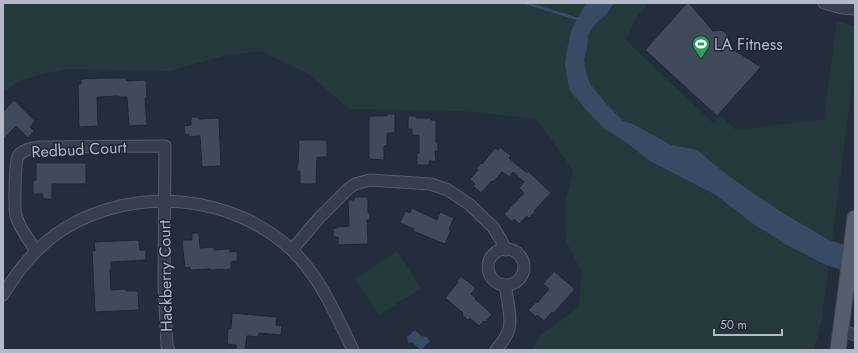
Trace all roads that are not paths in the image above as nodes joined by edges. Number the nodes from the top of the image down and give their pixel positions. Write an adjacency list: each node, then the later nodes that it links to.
1 (824, 3): 2 (street)
2 (855, 9)
3 (164, 201): 5 (street); 7 (street); 7 (street, Redbud Court); 12 (street, Hackberry Court)
4 (855, 222): 10 (main road)
5 (292, 250): 6 (street); 13 (street)
6 (506, 250): 8 (street); 8 (street)
7 (36, 251): 9 (street)
8 (505, 285): 14 (street)
9 (3, 295)
10 (840, 330): 11 (street); 15 (main road)
11 (855, 335)
12 (168, 350)
13 (353, 350)
14 (496, 350)
15 (838, 350)

